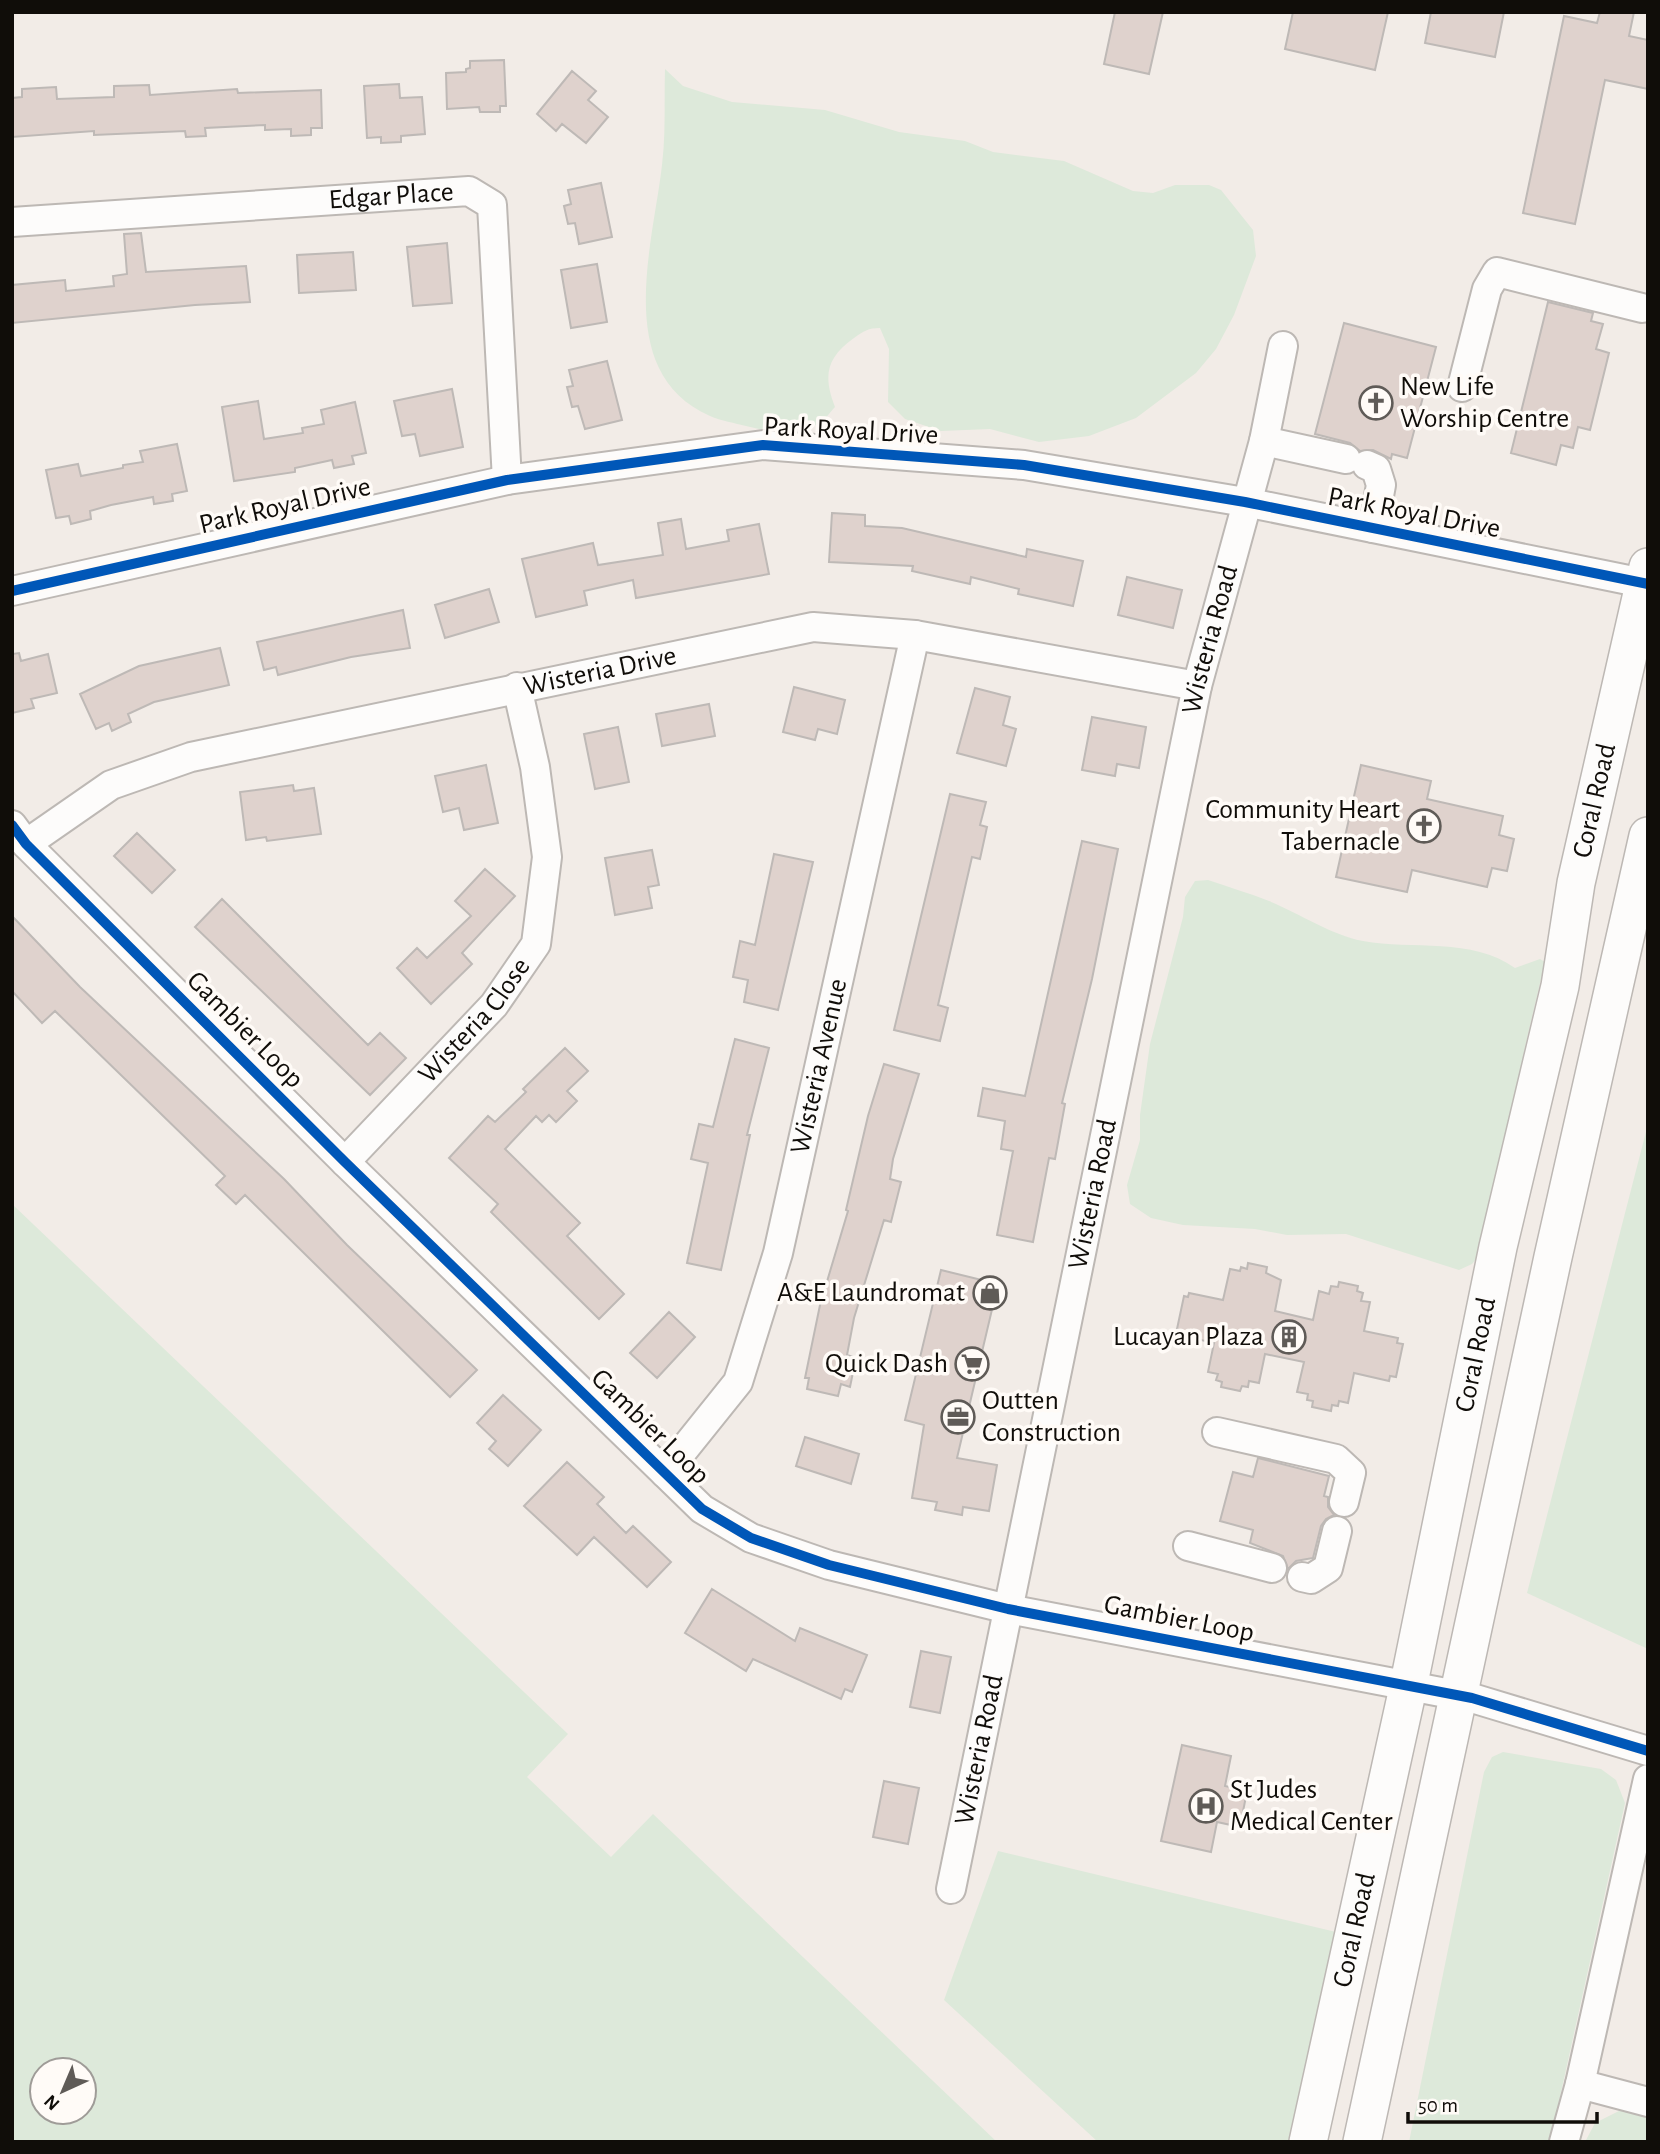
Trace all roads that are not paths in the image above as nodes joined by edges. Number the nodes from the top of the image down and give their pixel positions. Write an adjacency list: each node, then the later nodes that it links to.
1 (12, 222): 6 (street, Edgar Place)
2 (1643, 308): 4 (street)
3 (1283, 346): 5 (street, Wisteria Road)
4 (1462, 387)
5 (1264, 441): 7 (street, Wisteria Road); 8 (street)
6 (507, 480): 7 (street, Park Royal Drive); 10 (street, Park Royal Drive)
7 (1245, 502): 8 (street, Park Royal Drive); 12 (street, Wisteria Road)
8 (1373, 528): 9 (street, Park Royal Drive)
9 (1646, 578): 16 (main road, Coral Road)
10 (12, 591)
11 (915, 635): 12 (street, Wisteria Drive); 13 (street, Wisteria Drive); 22 (street, Wisteria Avenue)
12 (1197, 686): 28 (street, Wisteria Road)
13 (517, 687): 14 (street, Wisteria Drive); 18 (street, Wisteria Close)
14 (19, 834): 18 (street, Gambier Loop)
15 (1648, 836): 17 (main road, Coral Road)
16 (1560, 986): 17 (main road); 19 (main road, Coral Road)
17 (1612, 997): 20 (main road, Coral Road)
18 (345, 1162): 22 (street, Gambier Loop)
19 (1498, 1247): 20 (main road); 29 (main road, Coral Road)
20 (1553, 1257): 30 (main road, Coral Road)
21 (1217, 1432): 23 (street)
22 (664, 1473): 28 (street, Gambier Loop)
23 (1344, 1502)
24 (1337, 1531): 27 (street)
25 (1188, 1546): 26 (street)
26 (1272, 1568)
27 (1302, 1577)
28 (1008, 1609): 29 (street, Gambier Loop); 33 (street, Wisteria Road)
29 (1408, 1688): 30 (street, Gambier Loop); 36 (main road, Coral Road)
30 (1459, 1696): 31 (street, Gambier Loop); 37 (main road, Coral Road)
31 (1648, 1751)
32 (1648, 1779): 34 (street)
33 (951, 1889)
34 (1580, 2084): 35 (street); 38 (street)
35 (1648, 2102)
36 (1308, 2142)
37 (1362, 2142)
38 (1564, 2142)

